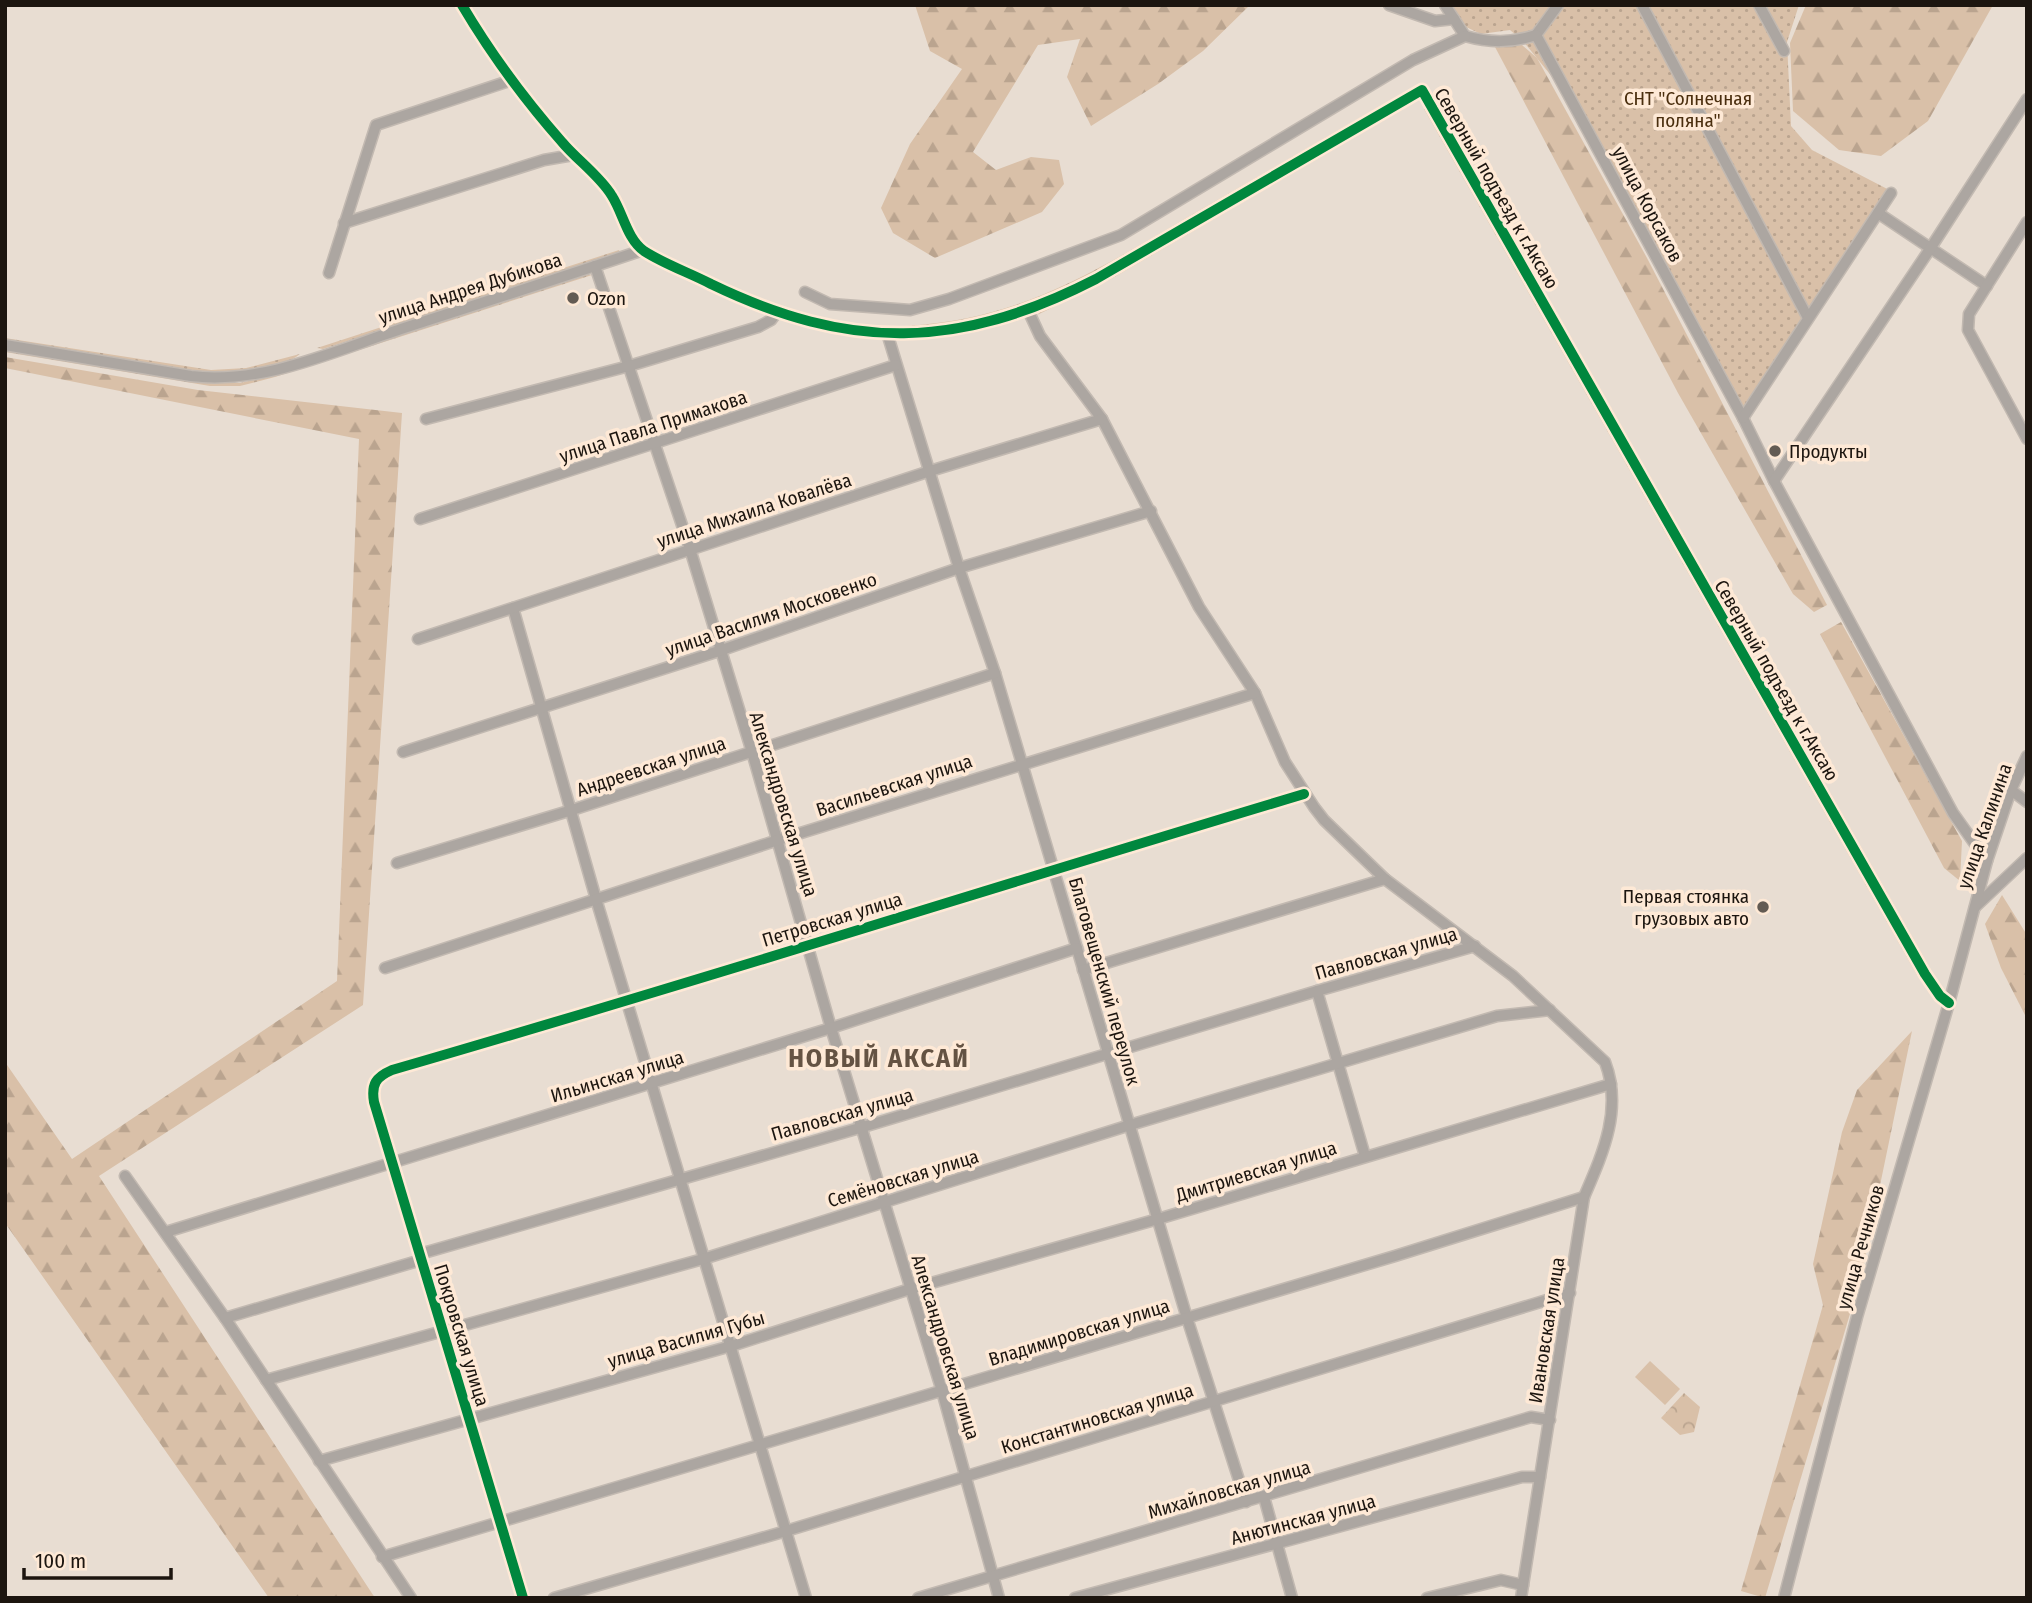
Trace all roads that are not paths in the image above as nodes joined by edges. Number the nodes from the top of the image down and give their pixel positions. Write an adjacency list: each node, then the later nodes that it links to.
1 (462, 5): 11 (street)
2 (1389, 5): 7 (street)
3 (1558, 5): 8 (street)
4 (1642, 5): 26 (street)
5 (1759, 5): 10 (street)
6 (1448, 7): 7 (street)
7 (1454, 19): 9 (street)
8 (1536, 35): 9 (street); 31 (street, улица Корсаков)
9 (1465, 36): 23 (street)
10 (1784, 51)
11 (512, 80): 13 (street); 17 (street)
12 (2027, 99): 18 (street)
13 (573, 155): 17 (street); 19 (street)
14 (1891, 193): 15 (street)
15 (1878, 214): 18 (street); 26 (street)
16 (2027, 222): 22 (street)
17 (344, 223): 21 (street)
18 (1930, 249): 22 (street); 37 (street)
19 (643, 250): 20 (street, улица Андрея Дубикова); 25 (street, Северный подъезд к г.Аксаю)
20 (596, 266): 28 (street, улица Андрея Дубикова); 29 (street, Александровская улица)
21 (329, 274)
22 (1987, 286): 34 (street)
23 (805, 292)
24 (1028, 310): 27 (street, Северный подъезд к г.Аксаю); 33 (street); 71 (street, Северный подъезд к г.Аксаю)
25 (777, 312): 27 (street, Северный подъезд к г.Аксаю); 29 (street)
26 (1808, 318): 31 (street)
27 (887, 333): 30 (street, Благовещенский переулок)
28 (5, 345)
29 (629, 366): 32 (street); 35 (street, Александровская улица)
30 (896, 366): 35 (street, улица Павла Примакова); 36 (street, Благовещенский переулок)
31 (1743, 418): 37 (street, улица Корсаков)
32 (426, 419)
33 (1102, 419): 36 (street, улица Михаила Ковалёва); 38 (street)
34 (2027, 439)
35 (654, 444): 39 (street, улица Павла Примакова); 40 (street, Александровская улица)
36 (930, 471): 40 (street, улица Михаила Ковалёва); 41 (street, Благовещенский переулок)
37 (1774, 481): 58 (street, улица Корсаков)
38 (1151, 511): 41 (street, улица Василия Московенко); 46 (street)
39 (420, 519)
40 (690, 549): 42 (street, улица Михаила Ковалёва); 44 (street, Александровская улица)
41 (959, 568): 44 (street, улица Василия Московенко); 45 (street, Благовещенский переулок)
42 (513, 608): 43 (street, улица Михаила Ковалёва); 47 (street)
43 (418, 639)
44 (719, 651): 47 (street, улица Василия Московенко); 49 (street, Александровская улица)
45 (995, 673): 49 (street, Андреевская улица); 51 (street, Благовещенский переулок)
46 (1255, 693): 51 (street, Васильевская улица); 53 (street)
47 (541, 707): 48 (street, улица Василия Московенко); 55 (street)
48 (403, 752)
49 (752, 752): 55 (street, Андреевская улица); 56 (street, Александровская улица)
50 (2027, 756): 52 (street, улица Калинина)
51 (1021, 763): 56 (street, Васильевская улица); 60 (street, Благовещенский переулок)
52 (2011, 790): 54 (street); 58 (street, улица Калинина)
53 (1304, 794): 60 (street, Петровская улица); 61 (street)
54 (2027, 802)
55 (572, 810): 59 (street, Андреевская улица); 62 (street)
56 (778, 840): 62 (street, Васильевская улица); 64 (street, Александровская улица)
57 (2027, 858): 63 (street)
58 (1987, 861): 63 (street, улица Калинина)
59 (397, 863)
60 (1054, 869): 64 (street, Петровская улица); 66 (street, Благовещенский переулок)
61 (1385, 879): 65 (street); 68 (street)
62 (596, 899): 67 (street, Васильевская улица); 70 (street)
63 (1974, 907): 71 (street, улица Речников)
64 (807, 945): 70 (street, Петровская улица); 73 (street, Александровская улица)
65 (1475, 946): 69 (street, Павловская улица); 72 (street)
66 (1077, 948): 68 (street, Благовещенский переулок); 73 (street, Ильинская улица)
67 (385, 968)
68 (1083, 970): 74 (street, Благовещенский переулок)
69 (1317, 991): 74 (street, Павловская улица); 75 (street)
70 (629, 1002): 76 (street, Петровская улица); 77 (street)
71 (1950, 1003): 124 (street, улица Речников)
72 (1550, 1010): 75 (street, Семёновская улица); 78 (street)
73 (831, 1028): 77 (street, Ильинская улица); 80 (street, Александровская улица)
74 (1108, 1054): 79 (street, Благовещенский переулок); 80 (street, Павловская улица)
75 (1339, 1063): 79 (street, Семёновская улица); 81 (street)
76 (374, 1083): 82 (street, Покровская улица)
77 (652, 1083): 82 (street, Ильинская улица); 84 (street)
78 (1611, 1084): 81 (street, Дмитриевская улица); 85 (street, Ивановская улица)
79 (1130, 1125): 86 (street, Семёновская улица); 87 (street, Благовещенский переулок)
80 (863, 1127): 84 (street, Павловская улица); 86 (street, Александровская улица)
81 (1365, 1156): 87 (street, Дмитриевская улица)
82 (393, 1163): 88 (street, Ильинская улица); 89 (street, Покровская улица)
83 (125, 1175): 88 (street)
84 (679, 1178): 89 (street, Павловская улица); 90 (street)
85 (1584, 1196): 92 (street, Ивановская улица); 94 (street, Владимировская улица)
86 (885, 1202): 90 (street, Семёновская улица); 91 (street, Александровская улица)
87 (1158, 1219): 91 (street, Дмитриевская улица); 94 (street, Благовещенский переулок)
88 (166, 1232): 93 (street)
89 (421, 1257): 93 (street, Павловская улица); 95 (street, Покровская улица)
90 (703, 1259): 95 (street, Семёновская улица); 96 (street)
91 (911, 1289): 96 (street, улица Василия Губы); 98 (street, Александровская улица)
92 (1570, 1293): 99 (street, Константиновская улица); 101 (street, Ивановская улица)
93 (225, 1318): 97 (street)
94 (1187, 1318): 98 (street, Владимировская улица); 99 (street, Благовещенский переулок)
95 (443, 1332): 97 (street, Семёновская улица); 100 (street, Покровская улица)
96 (731, 1346): 100 (street, улица Василия Губы); 102 (street)
97 (266, 1380): 103 (street)
98 (942, 1391): 102 (street, Владимировская улица); 104 (street, Александровская улица)
99 (1213, 1401): 104 (street, Константиновская улица); 107 (street, Благовещенский переулок)
100 (469, 1418): 103 (street); 108 (street, Покровская улица)
101 (1550, 1420): 105 (street, Ивановская улица); 106 (street, Михайловская улица)
102 (761, 1445): 108 (street, Владимировская улица); 109 (street)
103 (319, 1461): 111 (street)
104 (967, 1477): 109 (street, Константиновская улица); 112 (street, Александровская улица)
105 (1540, 1477): 110 (street, Анютинская улица); 113 (street, Ивановская улица)
106 (1264, 1497): 107 (street, Михайловская улица); 110 (street)
107 (1246, 1502): 112 (street, Михайловская улица)
108 (500, 1523): 111 (street, Владимировская улица); 115 (street, Покровская улица)
109 (786, 1531): 116 (street, Константиновская улица); 117 (street)
110 (1277, 1545): 120 (street, Анютинская улица); 121 (street)
111 (382, 1557): 114 (street)
112 (993, 1577): 118 (street, Михайловская улица); 119 (street, Александровская улица)
113 (1523, 1585): 122 (street); 123 (street, Ивановская улица)
114 (411, 1598)
115 (523, 1598)
116 (554, 1598)
117 (806, 1598)
118 (918, 1598)
119 (999, 1598)
120 (1075, 1598)
121 (1292, 1598)
122 (1427, 1598)
123 (1521, 1598)
124 (1784, 1598)

